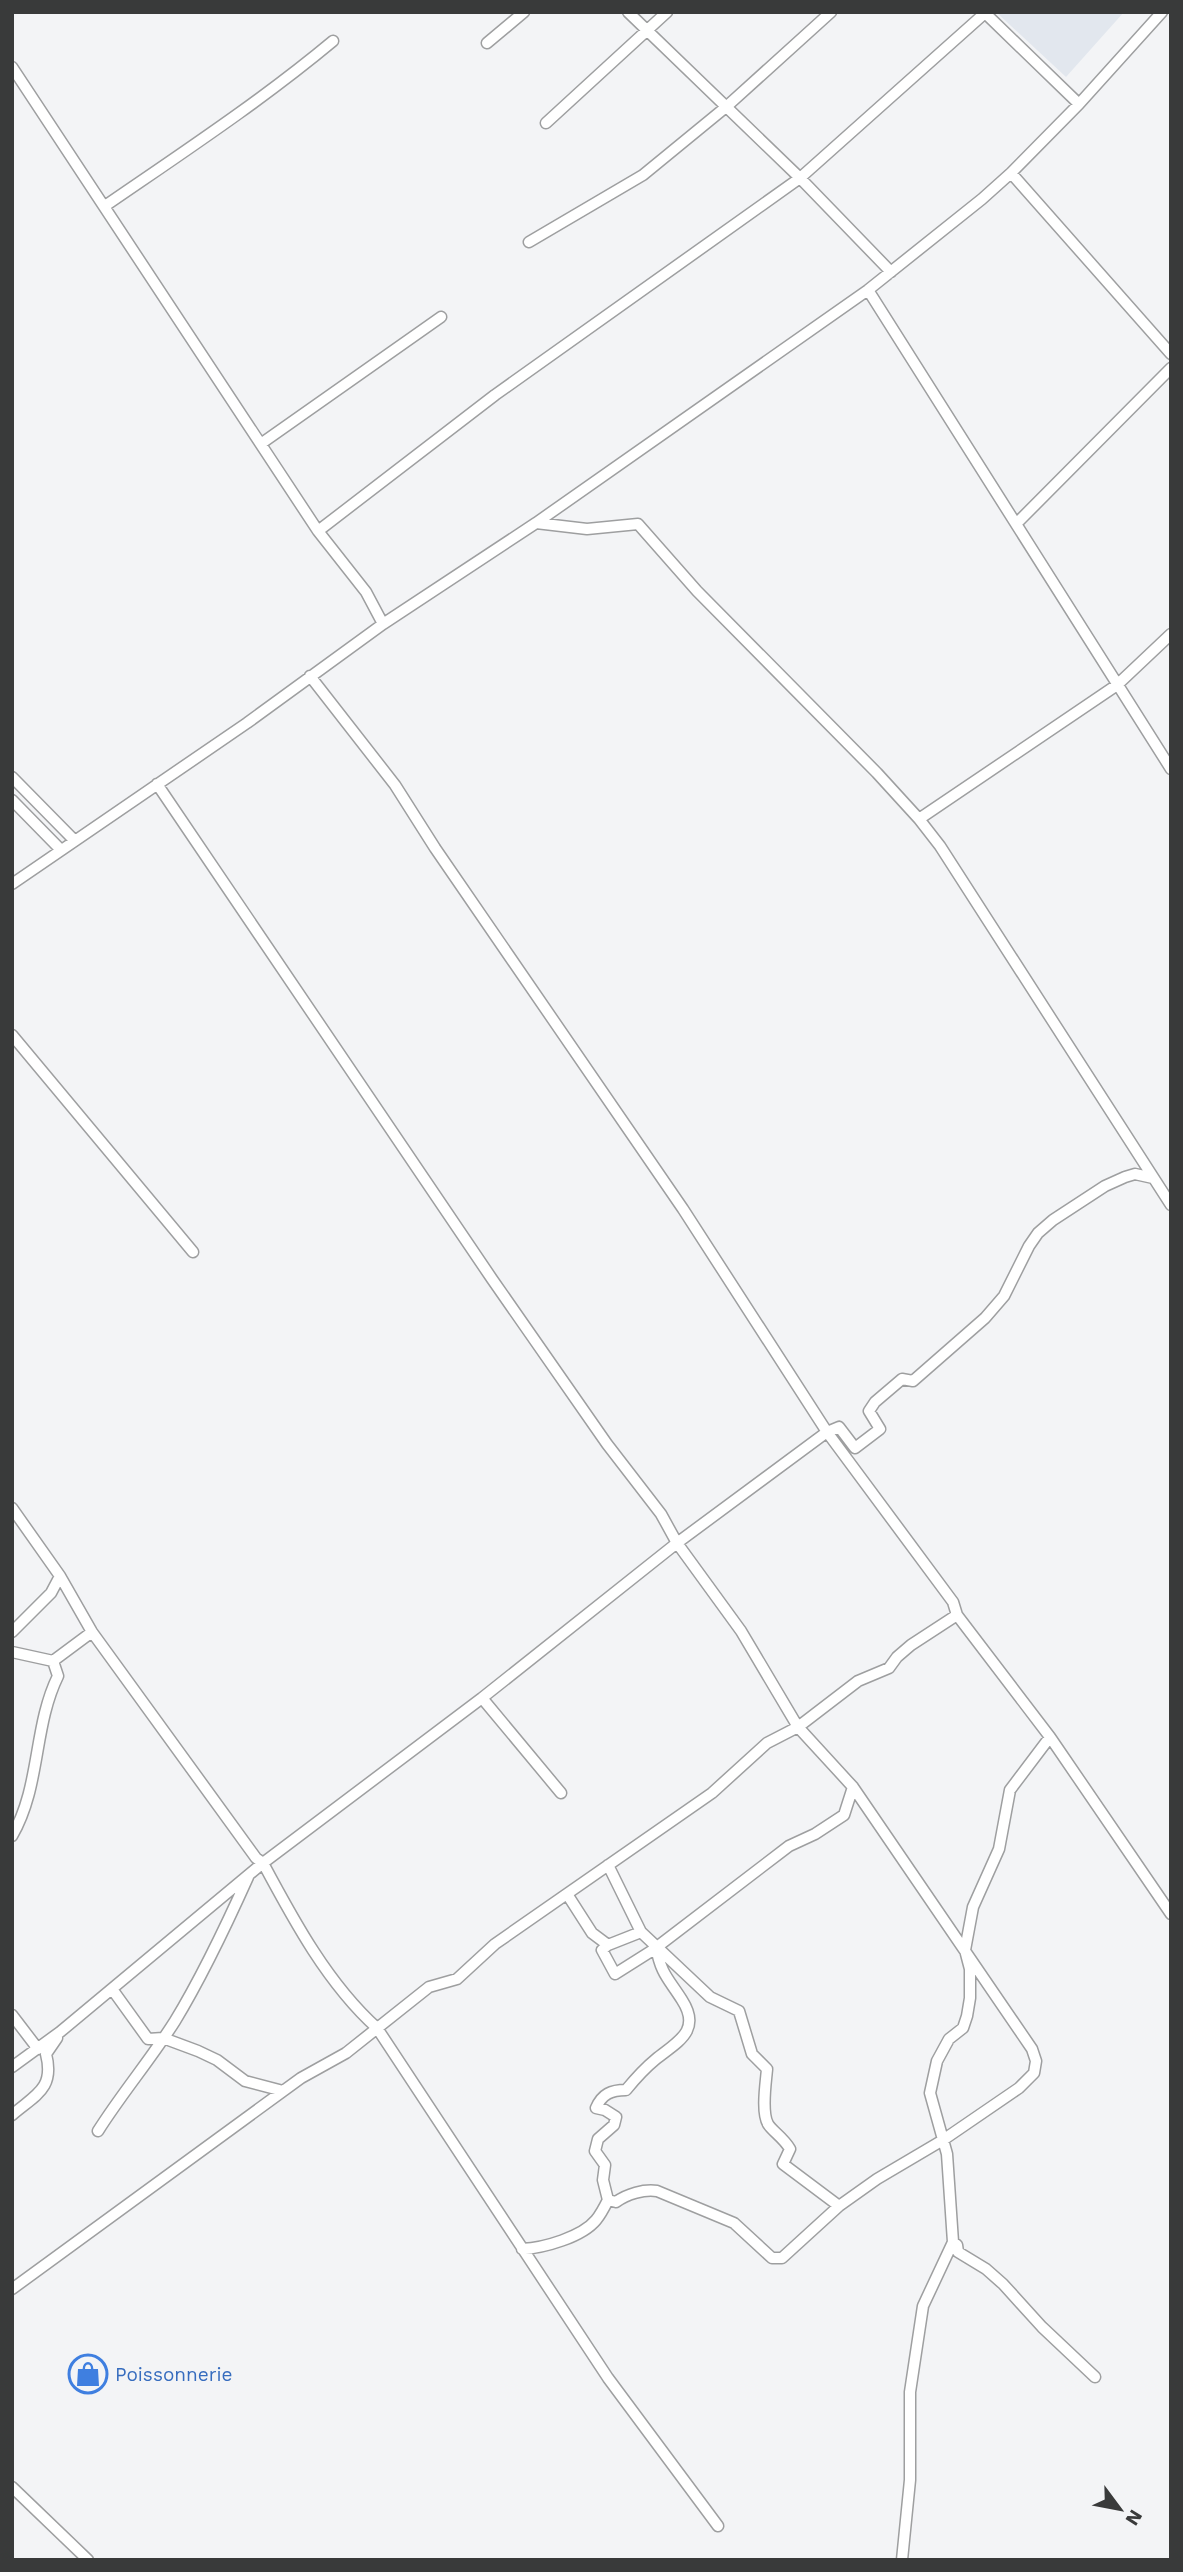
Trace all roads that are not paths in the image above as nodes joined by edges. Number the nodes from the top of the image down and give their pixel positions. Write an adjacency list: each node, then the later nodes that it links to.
1 (524, 12): 9 (street)
2 (628, 12): 7 (street)
3 (667, 12): 7 (street)
4 (831, 12): 12 (street)
5 (1162, 12): 11 (street)
6 (984, 13): 11 (street); 15 (street)
7 (648, 30): 12 (street); 13 (street)
8 (333, 41): 16 (street)
9 (487, 43)
10 (12, 67): 16 (street)
11 (1079, 104): 14 (street)
12 (726, 107): 15 (street); 17 (street)
13 (546, 123)
14 (1011, 173): 18 (street); 21 (street)
15 (800, 178): 18 (street); 26 (street)
16 (105, 206): 23 (street)
17 (529, 242)
18 (891, 272): 19 (street)
19 (868, 290): 24 (street); 25 (street)
20 (441, 317): 23 (street)
21 (1171, 354)
22 (1171, 368): 25 (street)
23 (262, 443): 26 (street)
24 (536, 523): 27 (street); 35 (street)
25 (1016, 524): 30 (street)
26 (318, 531): 27 (street)
27 (383, 624): 29 (street)
28 (1171, 634): 30 (street)
29 (310, 676): 33 (street); 43 (street)
30 (1117, 685): 31 (street); 35 (street)
31 (1171, 769)
32 (12, 777): 36 (street)
33 (157, 785): 36 (street); 45 (street)
34 (12, 800): 37 (street)
35 (919, 819): 40 (street)
36 (74, 840): 37 (street)
37 (61, 850): 38 (street)
38 (12, 884)
39 (12, 1035): 42 (street)
40 (1153, 1178): 41 (street); 43 (street)
41 (1171, 1205)
42 (193, 1252)
43 (827, 1432): 45 (street); 47 (street)
44 (12, 1508): 46 (street)
45 (677, 1543): 52 (street); 53 (street)
46 (60, 1576): 48 (street); 49 (street)
47 (957, 1615): 53 (street); 54 (street)
48 (12, 1632)
49 (92, 1632): 51 (street); 58 (street)
50 (12, 1652): 51 (street)
51 (53, 1661): 57 (street)
52 (482, 1698): 56 (street); 58 (street)
53 (798, 1727): 55 (street); 59 (street)
54 (1050, 1737): 62 (street); 66 (street)
55 (853, 1787): 65 (street); 66 (street)
56 (561, 1793)
57 (12, 1836)
58 (263, 1863): 60 (street); 69 (street)
59 (608, 1865): 61 (street); 63 (street)
60 (249, 1875): 67 (street); 71 (street)
61 (567, 1894): 64 (street); 69 (street)
62 (1171, 1914)
63 (642, 1932): 64 (street); 65 (street)
64 (608, 1945): 65 (street)
65 (656, 1947): 78 (street); 79 (street)
66 (965, 1950): 77 (street); 77 (street)
67 (112, 1989): 70 (street); 71 (street)
68 (12, 2015): 72 (street)
69 (377, 2028): 74 (street); 81 (street)
70 (60, 2032): 72 (street); 75 (street)
71 (163, 2038): 74 (street); 76 (street)
72 (38, 2049): 73 (street)
73 (12, 2067)
74 (283, 2091): 82 (street)
75 (12, 2115)
76 (98, 2131)
77 (943, 2140): 79 (street); 80 (street)
78 (608, 2200): 79 (street); 81 (street)
79 (839, 2206)
80 (953, 2242): 83 (street); 87 (street)
81 (522, 2249): 85 (street)
82 (12, 2289)
83 (1095, 2377)
84 (12, 2487): 86 (street)
85 (718, 2526)
86 (88, 2560)
87 (902, 2560)

